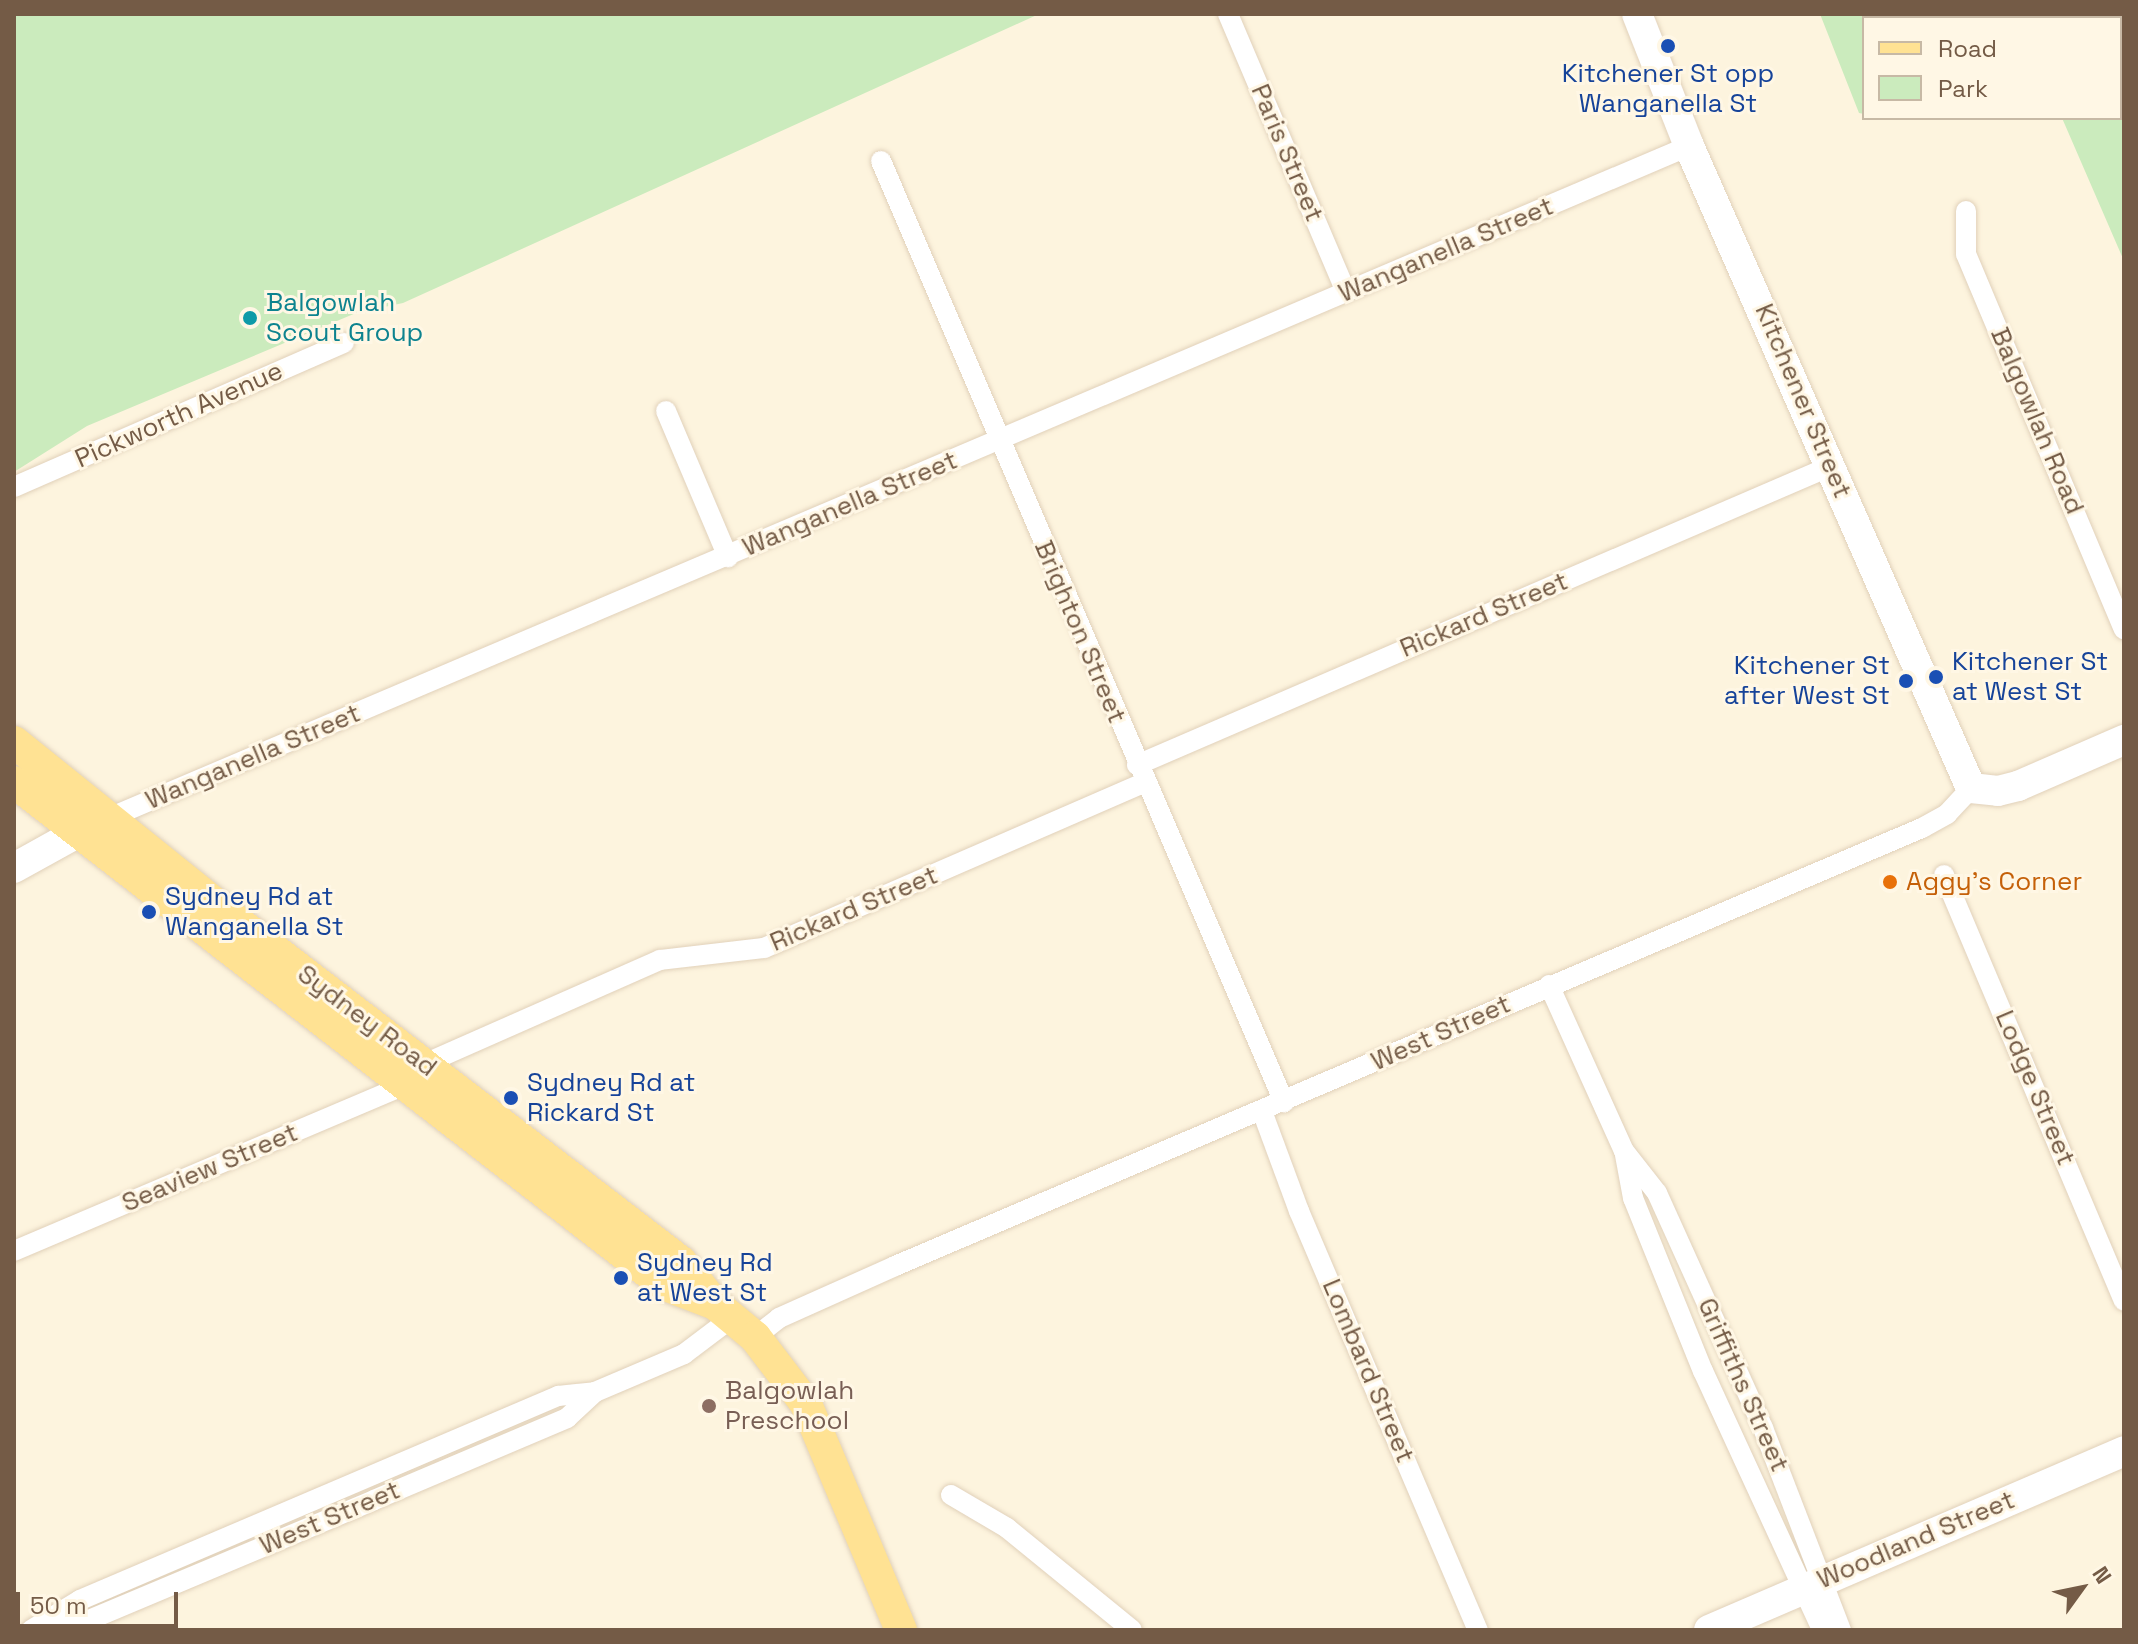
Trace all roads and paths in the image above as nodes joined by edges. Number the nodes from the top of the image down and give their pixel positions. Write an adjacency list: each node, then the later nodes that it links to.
1 (1228, 14): 6 (street, Paris Street)
2 (1637, 14): 3 (street, Kitchener Street)
3 (1689, 146): 6 (street, Wanganella Street); 10 (street, Kitchener Street)
4 (881, 161): 9 (street, Brighton Street)
5 (1966, 211): 13 (street, Balgowlah Road)
6 (1346, 292): 9 (street, Wanganella Street)
7 (344, 343): 11 (street, Pickworth Avenue)
8 (666, 411): 12 (street)
9 (997, 440): 12 (street, Wanganella Street); 16 (street, Brighton Street)
10 (1831, 466): 16 (street, Rickard Street); 18 (street, Kitchener Street)
11 (14, 487)
12 (728, 557): 19 (street, Wanganella Street)
13 (2124, 629)
14 (2124, 740): 18 (street)
15 (14, 742): 19 (main road, Sydney Road)
16 (1140, 774): 24 (street, Rickard Street); 25 (street, Brighton Street)
17 (14, 782): 20 (main road, Sydney Road)
18 (1971, 788): 23 (street, West Street)
19 (111, 817): 20 (street, Wanganella Street); 24 (main road, Sydney Road)
20 (79, 832): 21 (street, Wanganella Street); 24 (main road, Sydney Road)
21 (14, 868)
22 (1944, 875): 29 (street, Lodge Street)
23 (1549, 985): 25 (street, West Street); 27 (street, Griffiths Street)
24 (415, 1074): 28 (street, Seaview Street); 30 (main road, Sydney Road)
25 (1284, 1102): 26 (street, West Street)
26 (1262, 1111): 30 (street, West Street); 37 (street, Lombard Street)
27 (1624, 1151): 33 (street, Griffiths Street); 33 (street, Griffiths Street)
28 (14, 1251)
29 (2124, 1301)
30 (734, 1320): 34 (street, West Street); 35 (main road)
31 (2124, 1451): 33 (street, Woodland Street)
32 (951, 1495): 36 (street)
33 (1812, 1586): 38 (street, Woodland Street); 39 (street, Griffiths Street); 40 (street, Griffiths Street)
34 (31, 1630)
35 (901, 1630)
36 (1132, 1630)
37 (1478, 1630)
38 (1709, 1630)
39 (1822, 1630)
40 (1841, 1630)

